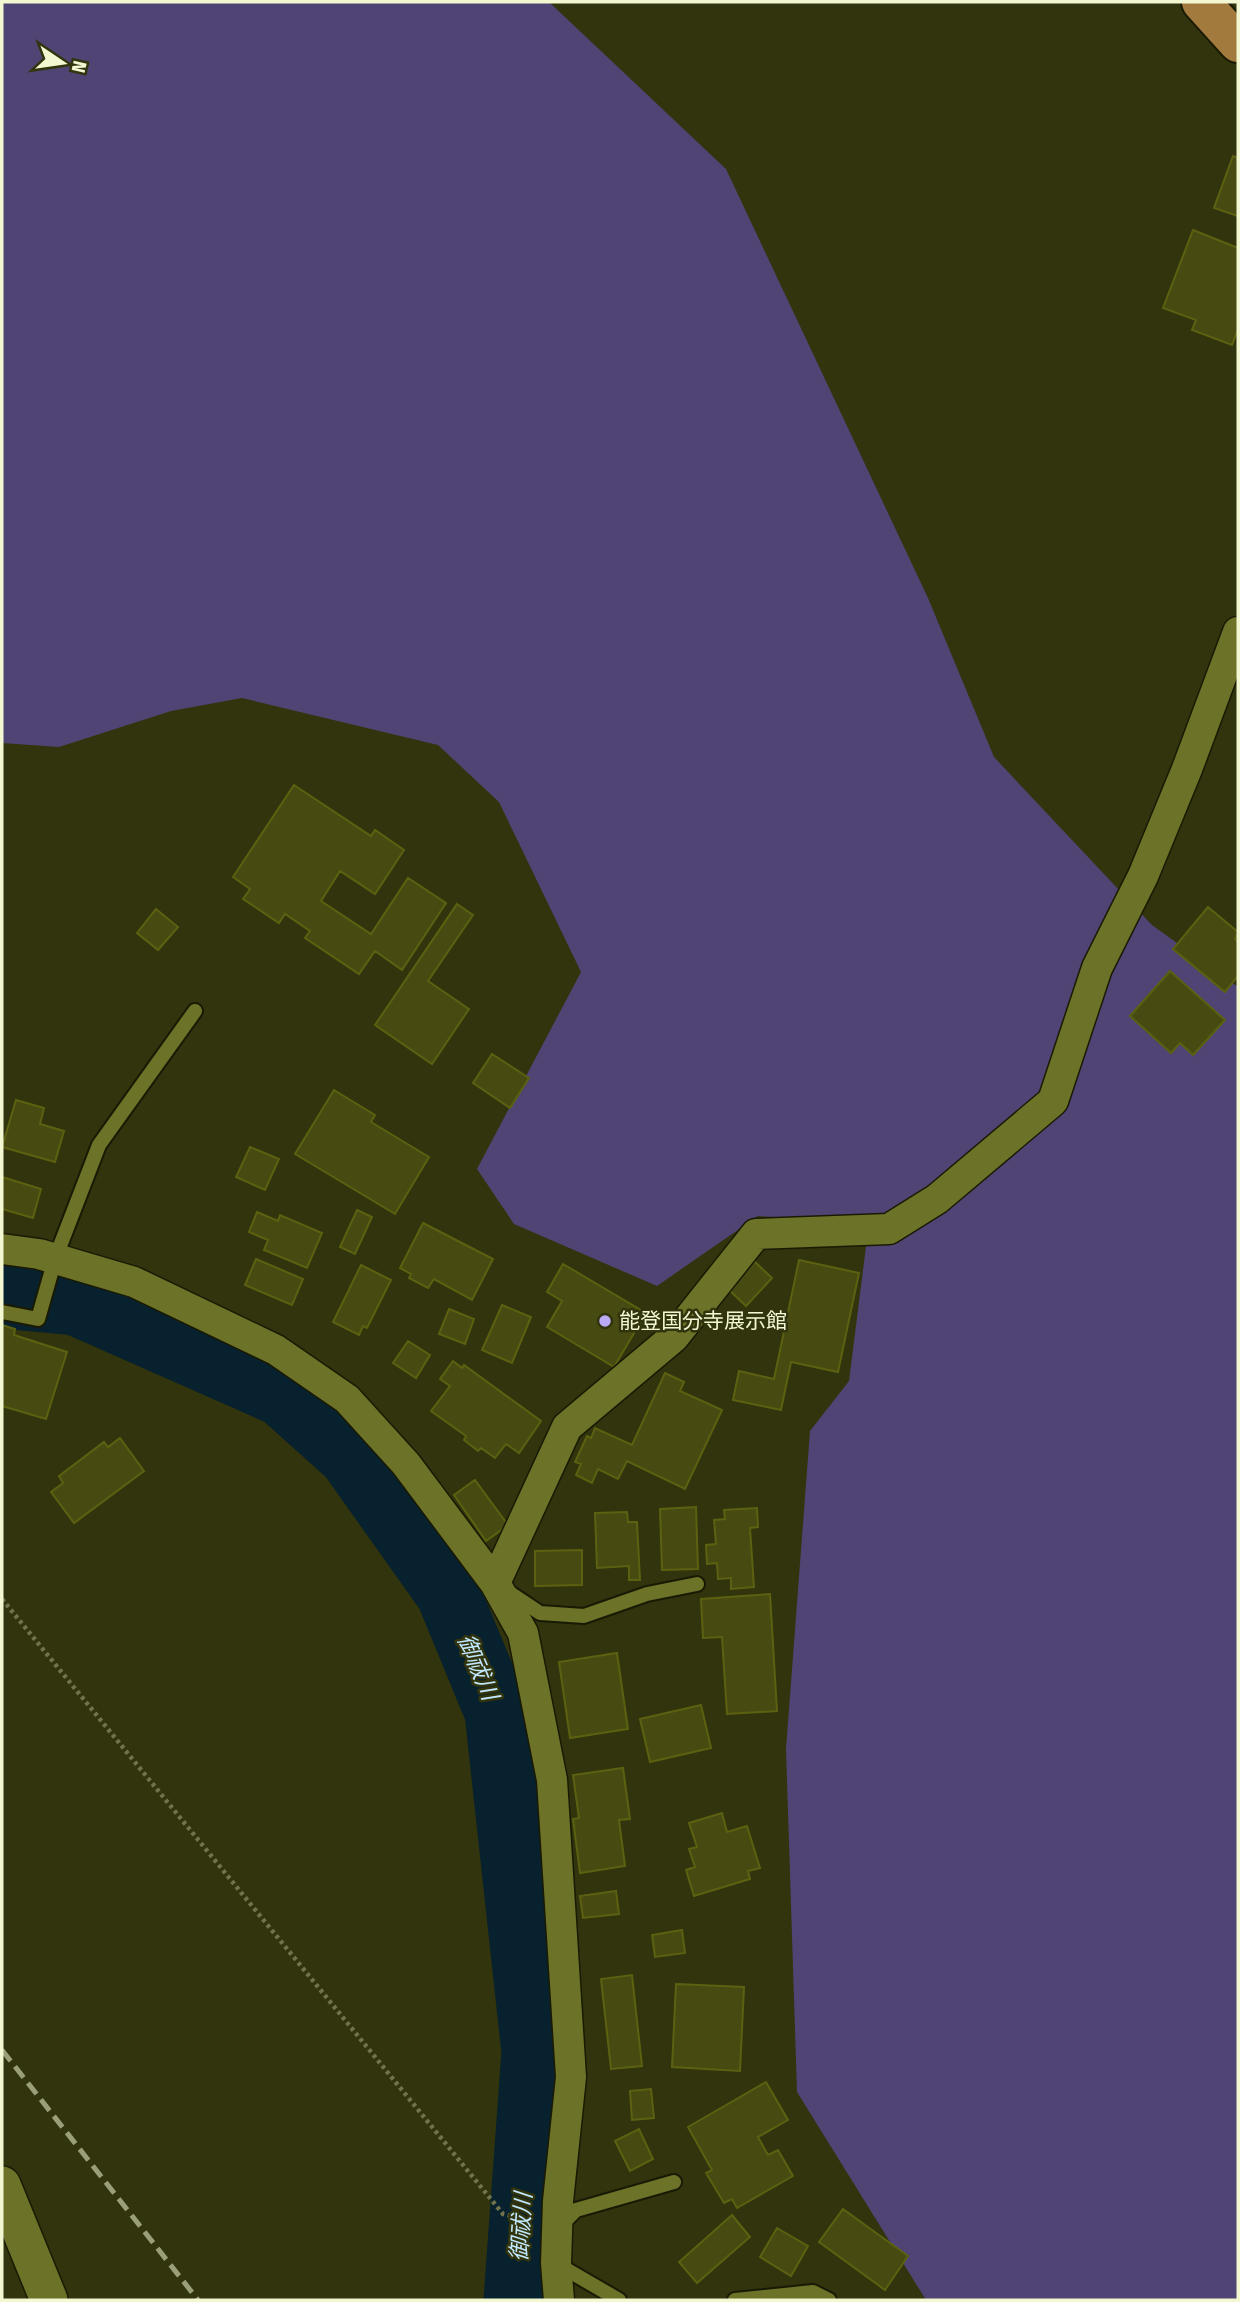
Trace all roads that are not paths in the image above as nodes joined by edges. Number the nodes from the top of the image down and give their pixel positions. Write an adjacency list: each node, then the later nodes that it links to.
1 (1201, 2): 2 (main road)
2 (1238, 43)
3 (1238, 632): 8 (street)
4 (195, 1012): 6 (lane)
5 (2, 1249): 6 (street)
6 (55, 1259): 7 (lane); 8 (street)
7 (2, 1312)
8 (495, 1583): 9 (lane); 12 (street)
9 (697, 1584)
10 (674, 2182): 12 (lane)
11 (2, 2185): 14 (street)
12 (559, 2227): 13 (street)
13 (556, 2263): 15 (street); 16 (lane)
14 (49, 2300)
15 (559, 2300)
16 (620, 2300)
17 (735, 2300): 18 (lane)
18 (829, 2300)

